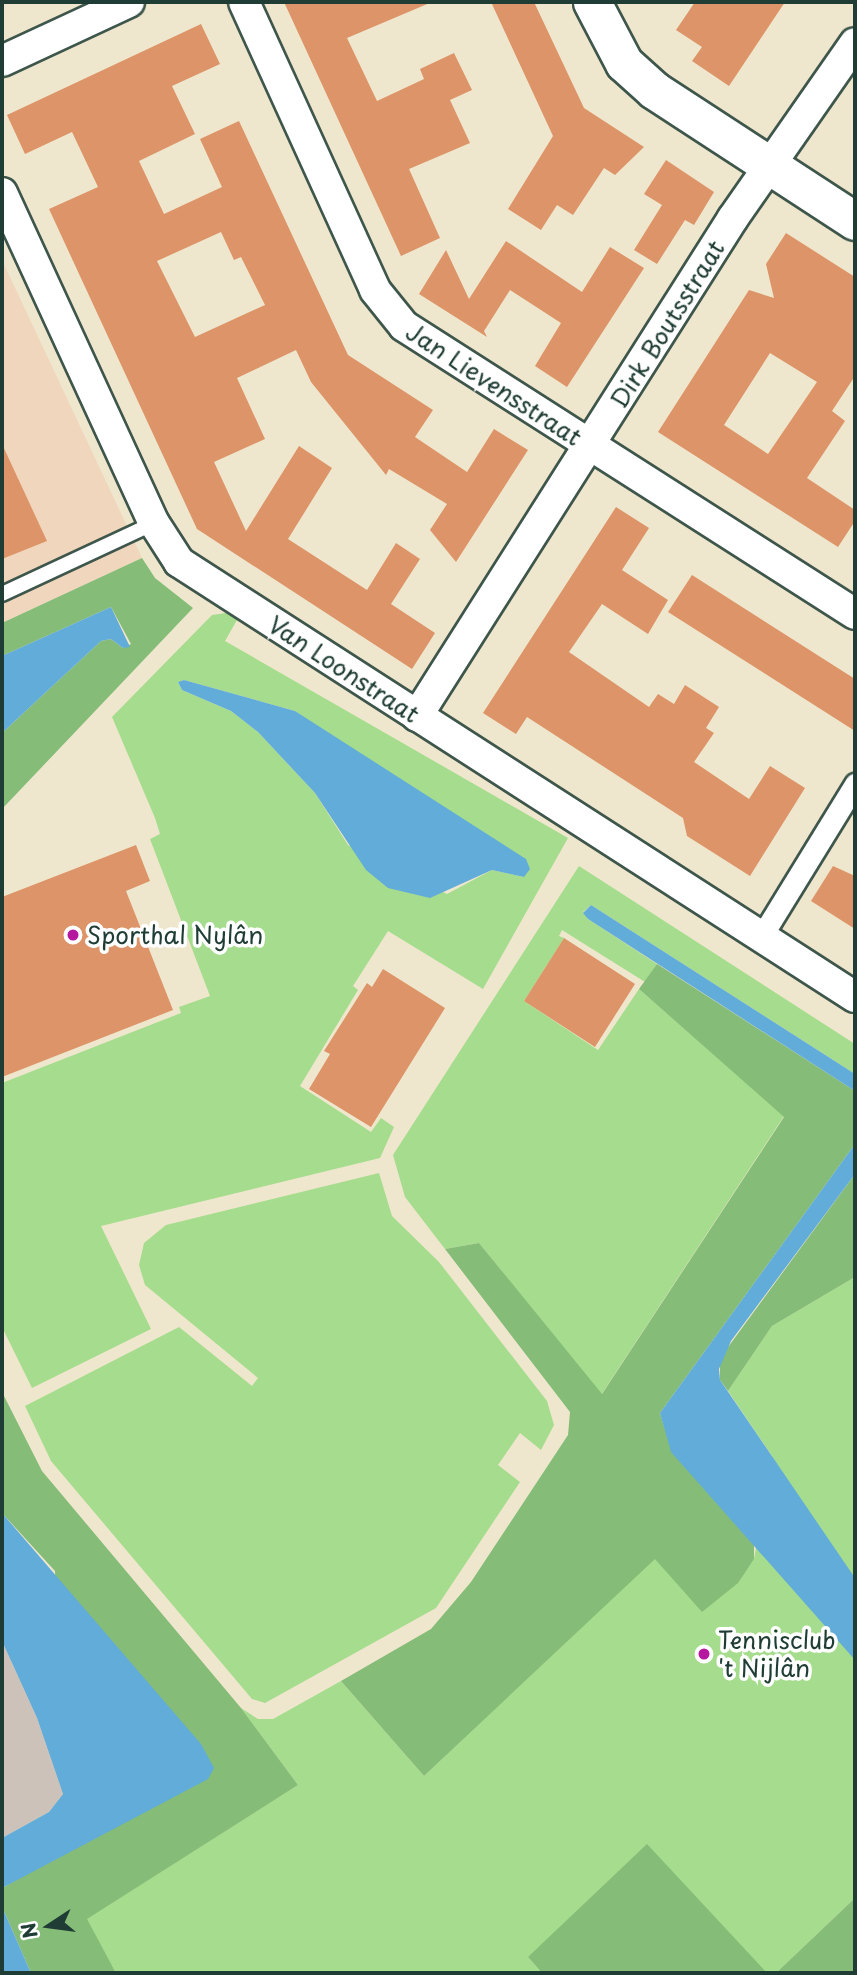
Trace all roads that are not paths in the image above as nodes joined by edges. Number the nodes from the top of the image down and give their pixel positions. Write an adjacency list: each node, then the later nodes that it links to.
1 (129, 2): 5 (street)
2 (244, 2): 9 (street, Jan Lievensstraat)
3 (593, 2): 6 (street)
4 (855, 43): 6 (street, Dirk Boutsstraat)
5 (2, 61)
6 (771, 167): 8 (street); 9 (street, Dirk Boutsstraat)
7 (3, 198): 10 (street, Van Loonstraat)
8 (855, 221)
9 (590, 446): 12 (street, Jan Lievensstraat); 13 (street, Dirk Boutsstraat)
10 (154, 523): 11 (lane); 13 (street, Van Loonstraat)
11 (2, 594)
12 (855, 614)
13 (417, 716): 15 (street, Van Loonstraat)
14 (855, 784): 15 (street)
15 (761, 937): 16 (street, Van Loonstraat)
16 (855, 997)

